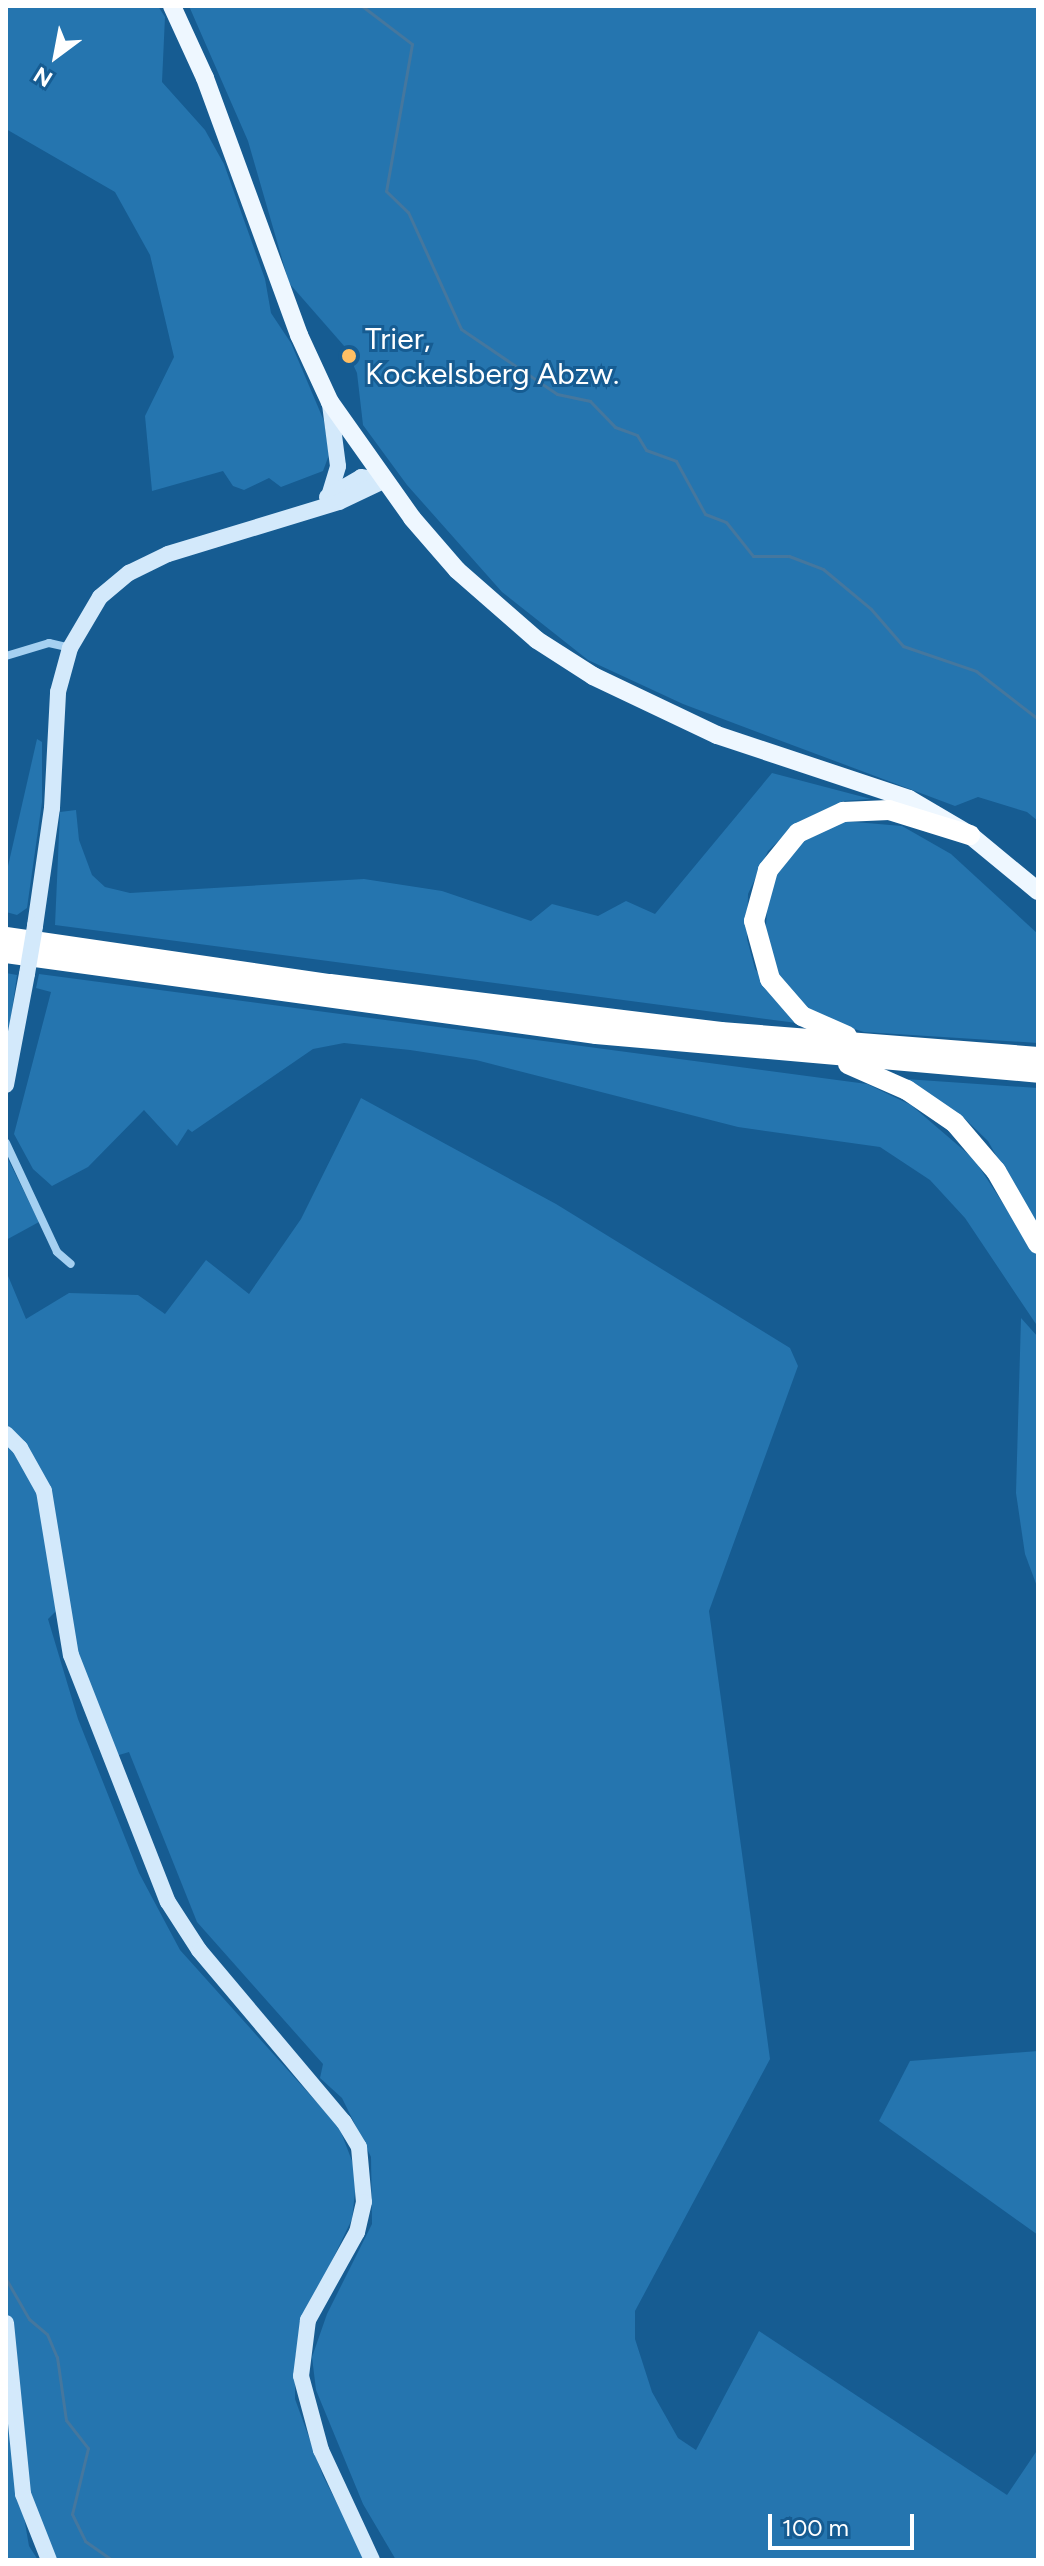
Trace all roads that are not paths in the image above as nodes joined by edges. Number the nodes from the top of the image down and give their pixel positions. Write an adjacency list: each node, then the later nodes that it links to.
1 (172, 6): 2 (main road)
2 (299, 335): 3 (main road); 7 (main road)
3 (330, 402): 4 (main road); 5 (main road)
4 (383, 481): 5 (main road); 6 (main road); 7 (main road)
5 (329, 496): 6 (main road)
6 (306, 511): 8 (main road)
7 (441, 554): 10 (main road)
8 (70, 648): 9 (street); 18 (main road, bridge)
9 (6, 656)
10 (970, 835): 11 (main road); 14 (highway)
11 (1038, 891)
12 (6, 937): 14 (highway)
13 (6, 953): 16 (highway)
14 (886, 1046): 15 (highway)
15 (1038, 1057)
16 (834, 1058): 17 (highway); 20 (highway)
17 (1038, 1073)
18 (6, 1085)
19 (6, 1143): 21 (street)
20 (1038, 1244)
21 (71, 1264)
22 (6, 1434): 25 (main road)
23 (6, 2323): 24 (main road)
24 (49, 2560)
25 (372, 2560)

